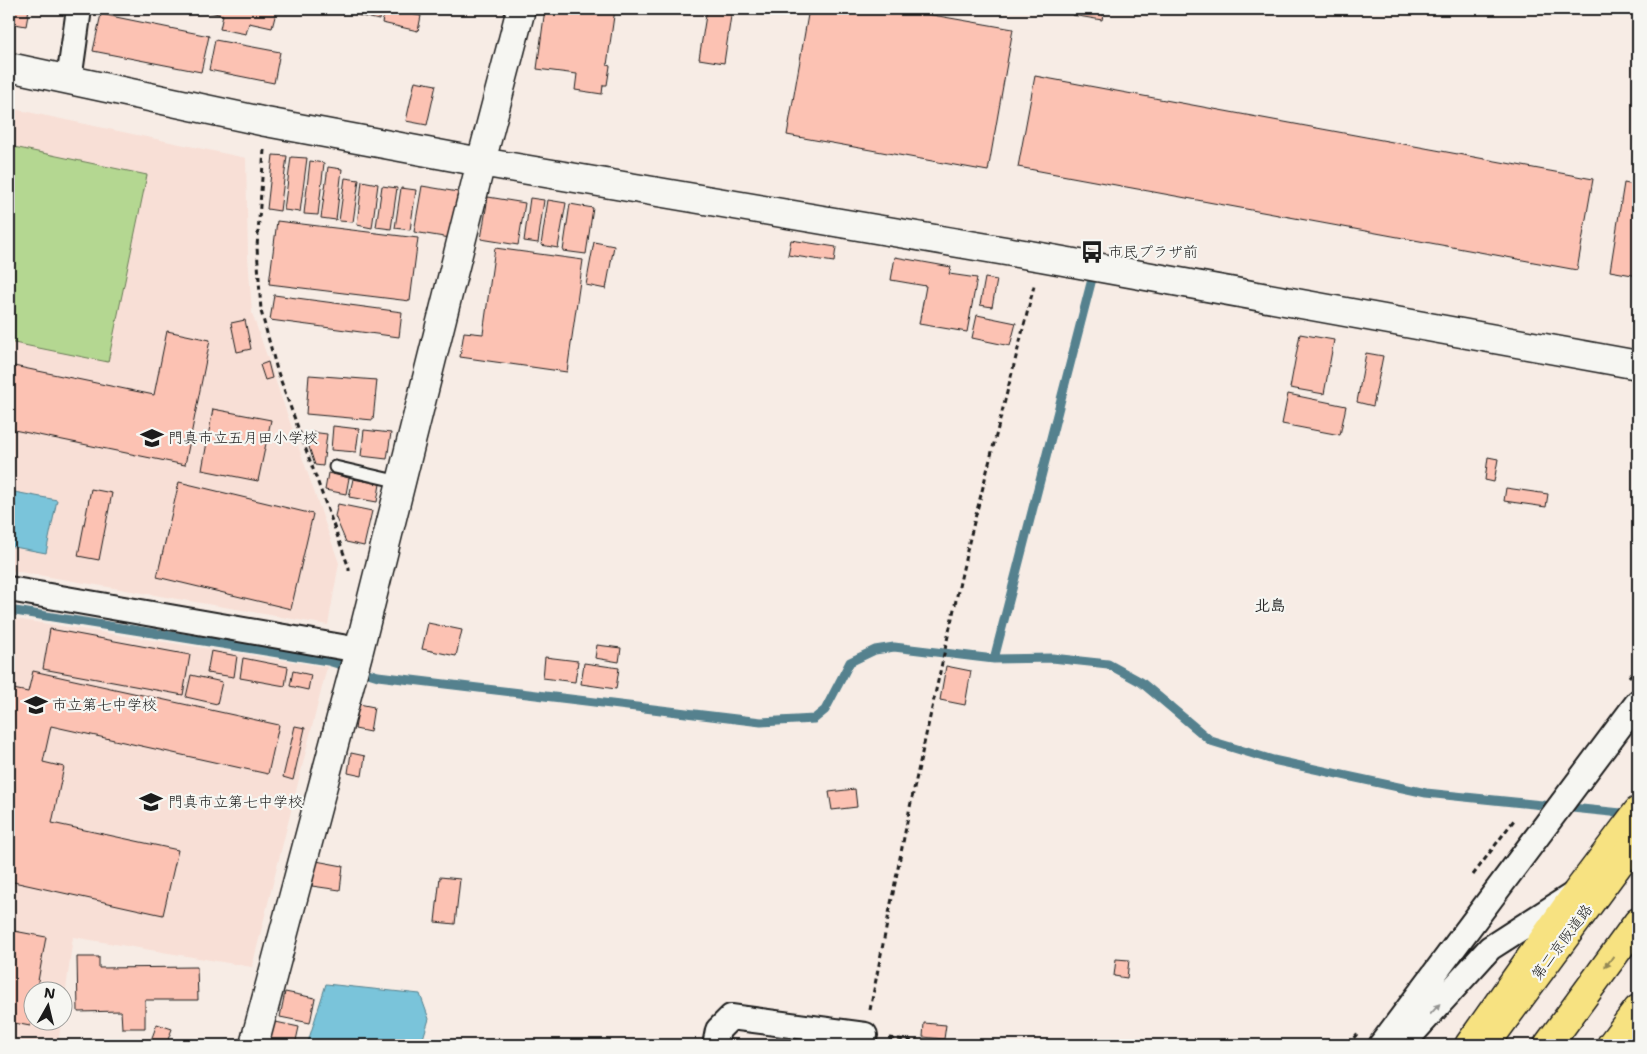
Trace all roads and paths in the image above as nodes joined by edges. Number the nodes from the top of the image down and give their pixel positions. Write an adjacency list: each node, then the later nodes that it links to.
1 (80, 9): 4 (street)
2 (522, 9): 6 (street)
3 (9, 68): 4 (street)
4 (69, 80): 5 (street)
5 (266, 122): 6 (street); 11 (path)
6 (481, 162): 7 (street); 10 (street)
7 (1041, 257): 8 (street); 19 (path)
8 (1638, 365)
9 (335, 467): 10 (lane)
10 (400, 482): 13 (street)
11 (347, 578)
12 (9, 589): 13 (street)
13 (359, 650): 20 (street)
14 (1638, 702): 23 (street)
15 (1633, 827): 16 (highway); 26 (highway, 第二京阪道路)
16 (1577, 892): 24 (street, one-way to 16); 25 (highway)
17 (1638, 922): 27 (highway, one-way to 27)
18 (1638, 1009): 28 (highway)
19 (865, 1035): 21 (street); 22 (path)
20 (254, 1045)
21 (715, 1045)
22 (948, 1045)
23 (1380, 1045)
24 (1402, 1045)
25 (1468, 1045)
26 (1485, 1045)
27 (1548, 1045)
28 (1611, 1045)

